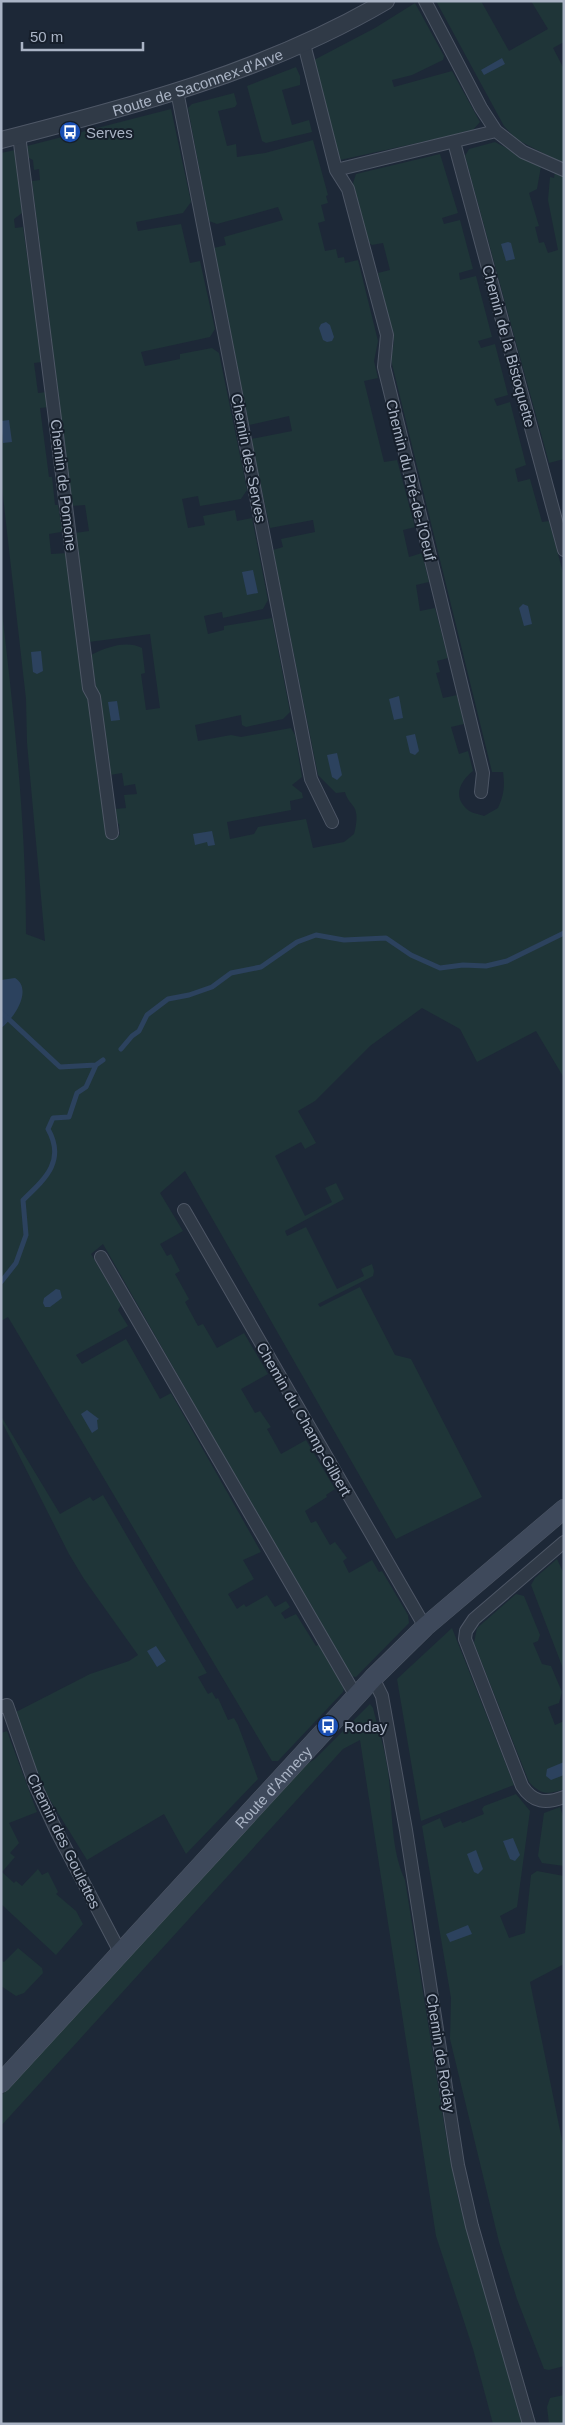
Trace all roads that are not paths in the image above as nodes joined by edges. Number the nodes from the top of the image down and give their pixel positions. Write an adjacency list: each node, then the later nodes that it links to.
1 (425, 1): 5 (street)
2 (377, 3): 3 (street, Route de Saconnex-d'Arve)
3 (304, 44): 4 (street, Route de Saconnex-d'Arve); 9 (street, Chemin du Pré-de-l'Oeuf)
4 (177, 91): 6 (street, Route de Saconnex-d'Arve); 13 (street, Chemin des Serves)
5 (496, 131): 8 (street); 10 (street)
6 (19, 135): 7 (street, Route de Saconnex-d'Arve); 14 (street, Chemin de Pomone)
7 (1, 140)
8 (454, 142): 9 (street); 11 (street, Chemin de la Bistoquette)
9 (336, 170): 12 (street, Chemin du Pré-de-l'Oeuf)
10 (564, 170)
11 (564, 550)
12 (481, 792)
13 (332, 822)
14 (112, 833)
15 (184, 1210): 19 (street, Chemin du Champ-Gilbert)
16 (101, 1257): 21 (street)
17 (564, 1509): 19 (main road, Route d'Annecy)
18 (564, 1542): 23 (street)
19 (425, 1627): 20 (main road, Route d'Annecy)
20 (372, 1678): 21 (main road, Route d'Annecy); 26 (street, Chemin de Roday)
21 (356, 1696): 24 (main road, Route d'Annecy)
22 (1, 1707): 24 (street, Chemin des Goulettes)
23 (564, 1797)
24 (120, 1952): 25 (main road, Route d'Annecy)
25 (1, 2083)
26 (529, 2424)

